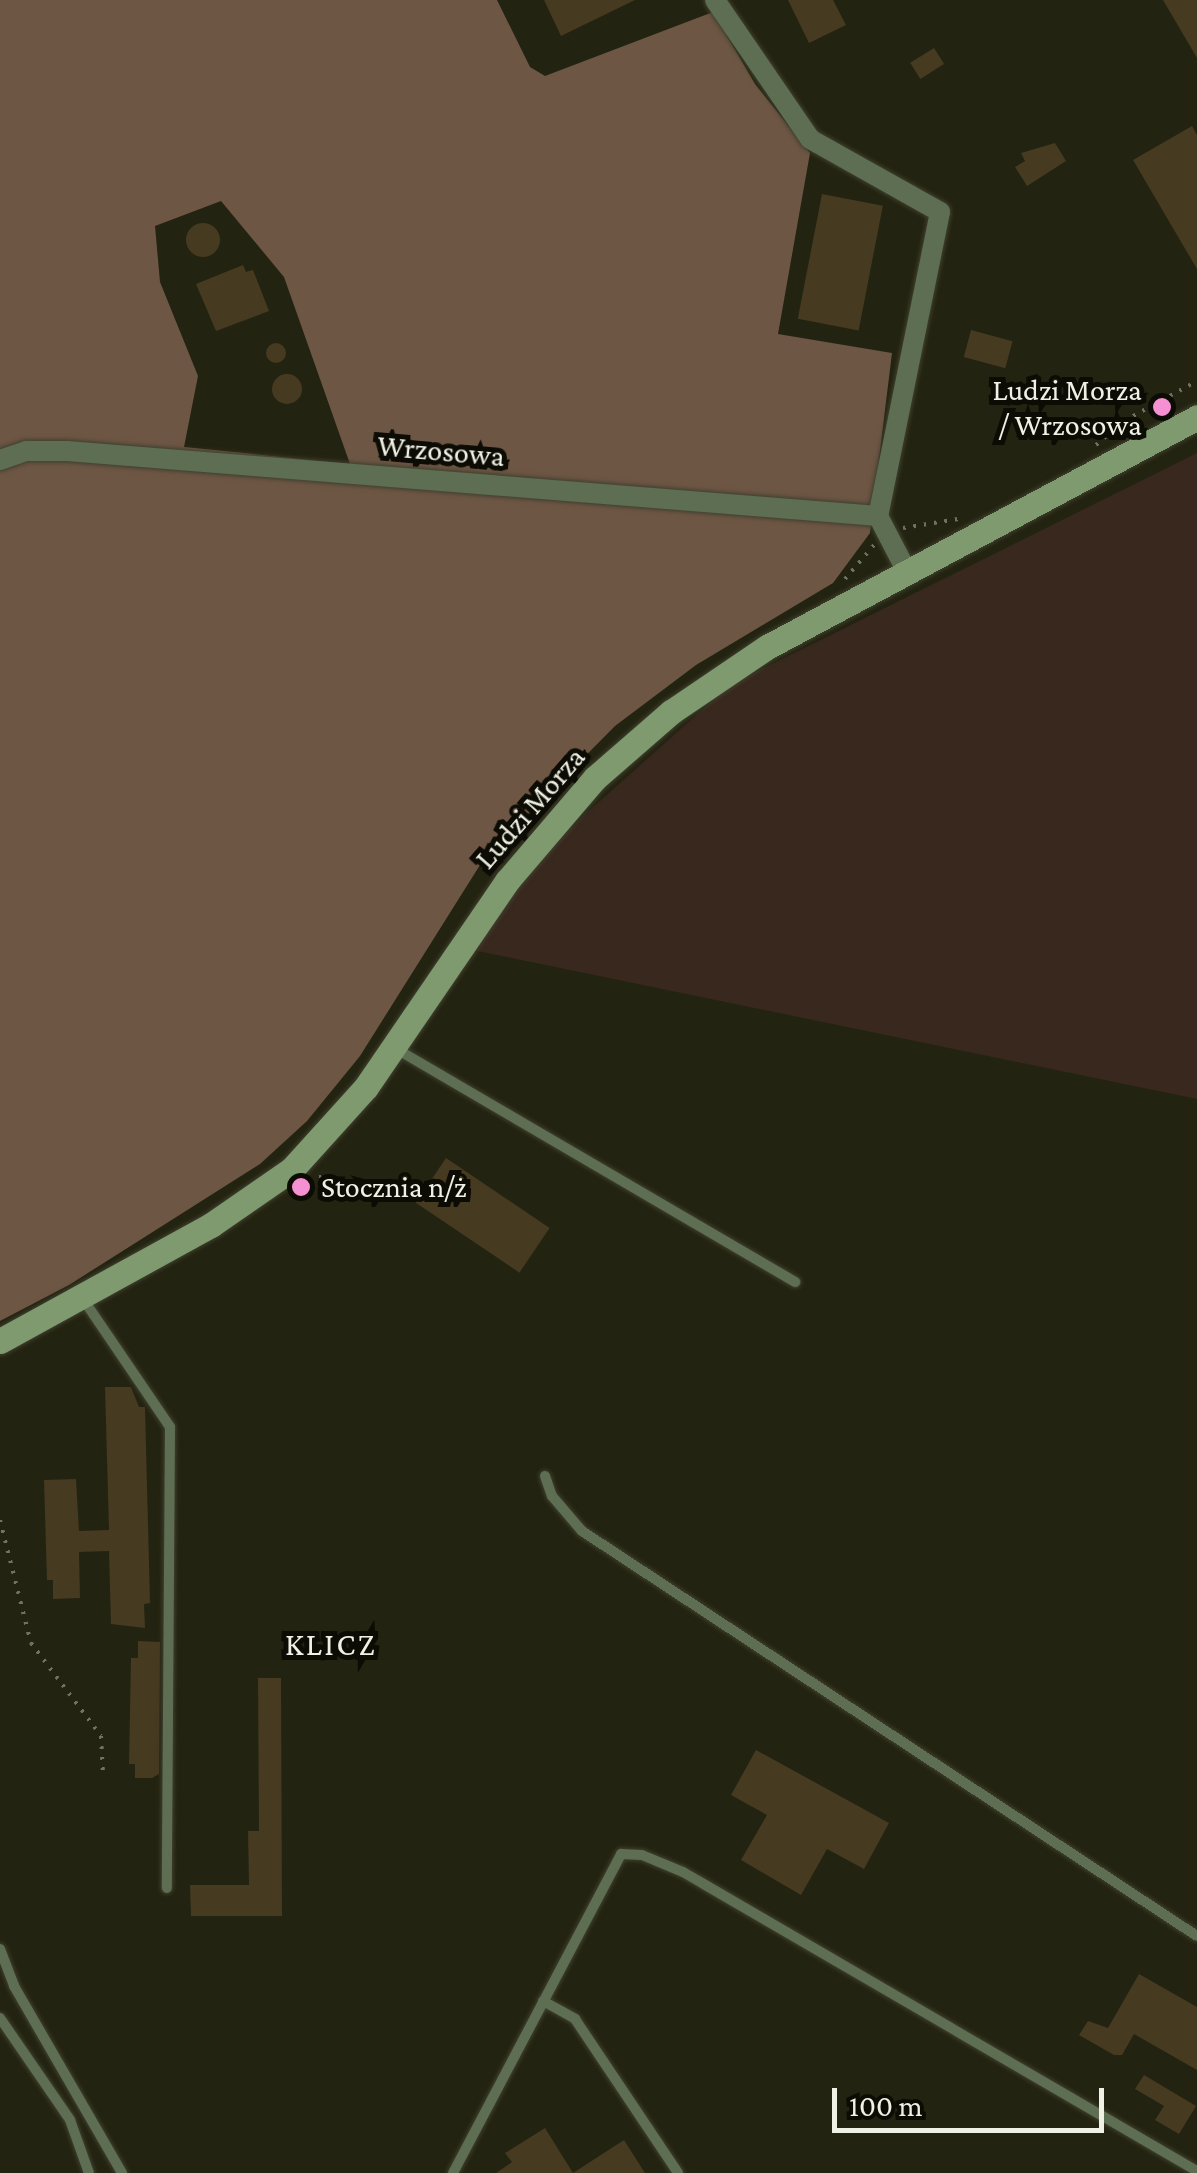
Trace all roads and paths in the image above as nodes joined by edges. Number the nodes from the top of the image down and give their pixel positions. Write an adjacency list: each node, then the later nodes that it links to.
1 (715, 0): 6 (street)
2 (1197, 381): 4 (path)
3 (1197, 417): 9 (street, Ludzi Morza)
4 (1084, 455)
5 (0, 460): 6 (street, Wrzosowa)
6 (878, 516): 8 (street)
7 (962, 519): 8 (path)
8 (888, 536): 9 (street); 10 (path)
9 (907, 572): 11 (street, Ludzi Morza)
10 (841, 585)
11 (392, 1046): 12 (lane); 13 (street, Ludzi Morza)
12 (796, 1282)
13 (81, 1296): 14 (street, Ludzi Morza); 18 (lane)
14 (0, 1341)
15 (546, 1476): 19 (lane)
16 (0, 1520): 17 (path)
17 (104, 1774)
18 (167, 1888)
19 (1197, 1936)
20 (0, 1949): 22 (lane)
21 (0, 1970): 22 (lane)
22 (14, 1986): 27 (lane)
23 (543, 2001): 25 (lane); 28 (lane); 29 (lane)
24 (0, 2018): 26 (lane)
25 (1197, 2170)
26 (89, 2173)
27 (122, 2173)
28 (453, 2173)
29 (678, 2173)

